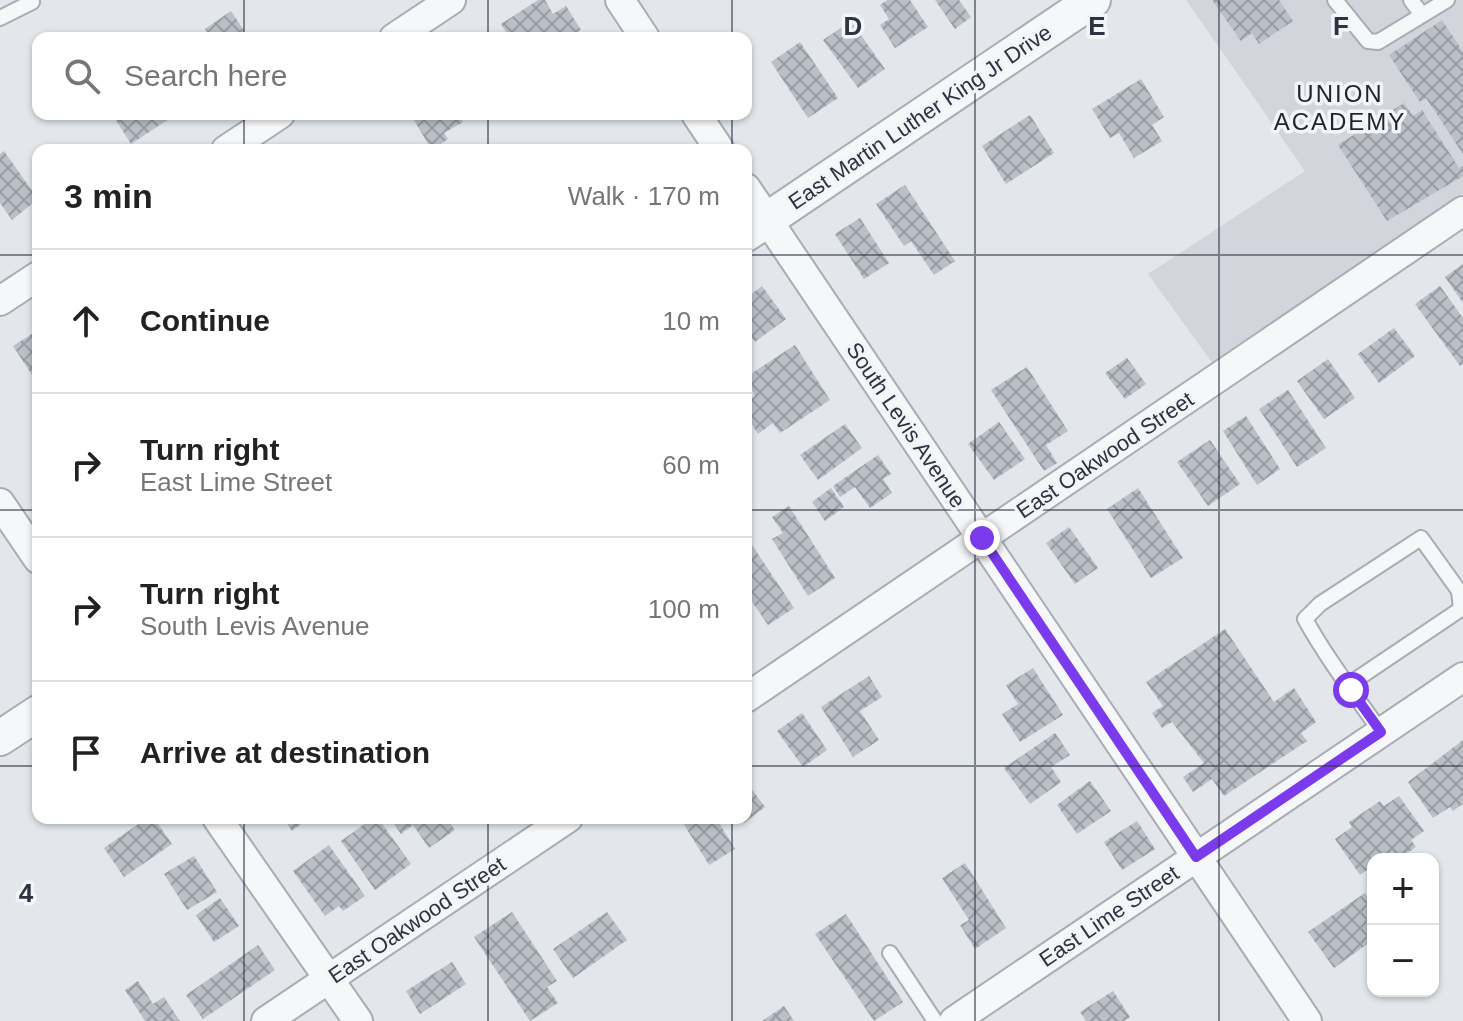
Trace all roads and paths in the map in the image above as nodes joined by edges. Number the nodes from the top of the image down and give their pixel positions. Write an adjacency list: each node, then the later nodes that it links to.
1 (451, 0): 10 (street)
2 (620, 0): 11 (street)
3 (1093, 0): 17 (street, East Martin Luther King Jr Drive)
4 (1335, 0): 8 (lane)
5 (1411, 0): 8 (lane)
6 (1447, 0): 8 (lane)
7 (32, 2): 9 (lane)
8 (1422, 15)
9 (0, 18)
10 (403, 32)
11 (641, 32)
12 (271, 120): 14 (street)
13 (700, 120): 15 (street)
14 (235, 144)
15 (716, 144)
16 (1463, 211): 21 (street, East Oakwood Street)
17 (757, 227): 21 (street, South Levis Avenue)
18 (32, 280): 19 (street)
19 (0, 301)
20 (0, 503): 22 (street)
21 (982, 538): 25 (street, East Oakwood Street); 31 (street, South Levis Avenue)
22 (32, 550)
23 (1463, 677): 27 (street, East Lime Street)
24 (1348, 685): 24 (lane); 27 (lane)
25 (752, 694)
26 (32, 717): 28 (street)
27 (1381, 732): 31 (street, East Lime Street)
28 (0, 738)
29 (221, 824): 33 (street)
30 (559, 824): 33 (street, East Oakwood Street)
31 (1196, 857): 37 (street, East Lime Street); 38 (street, South Levis Avenue)
32 (890, 953): 36 (lane)
33 (329, 980): 34 (street, East Oakwood Street); 35 (street)
34 (266, 1021)
35 (358, 1021)
36 (935, 1021)
37 (954, 1021)
38 (1307, 1021)

